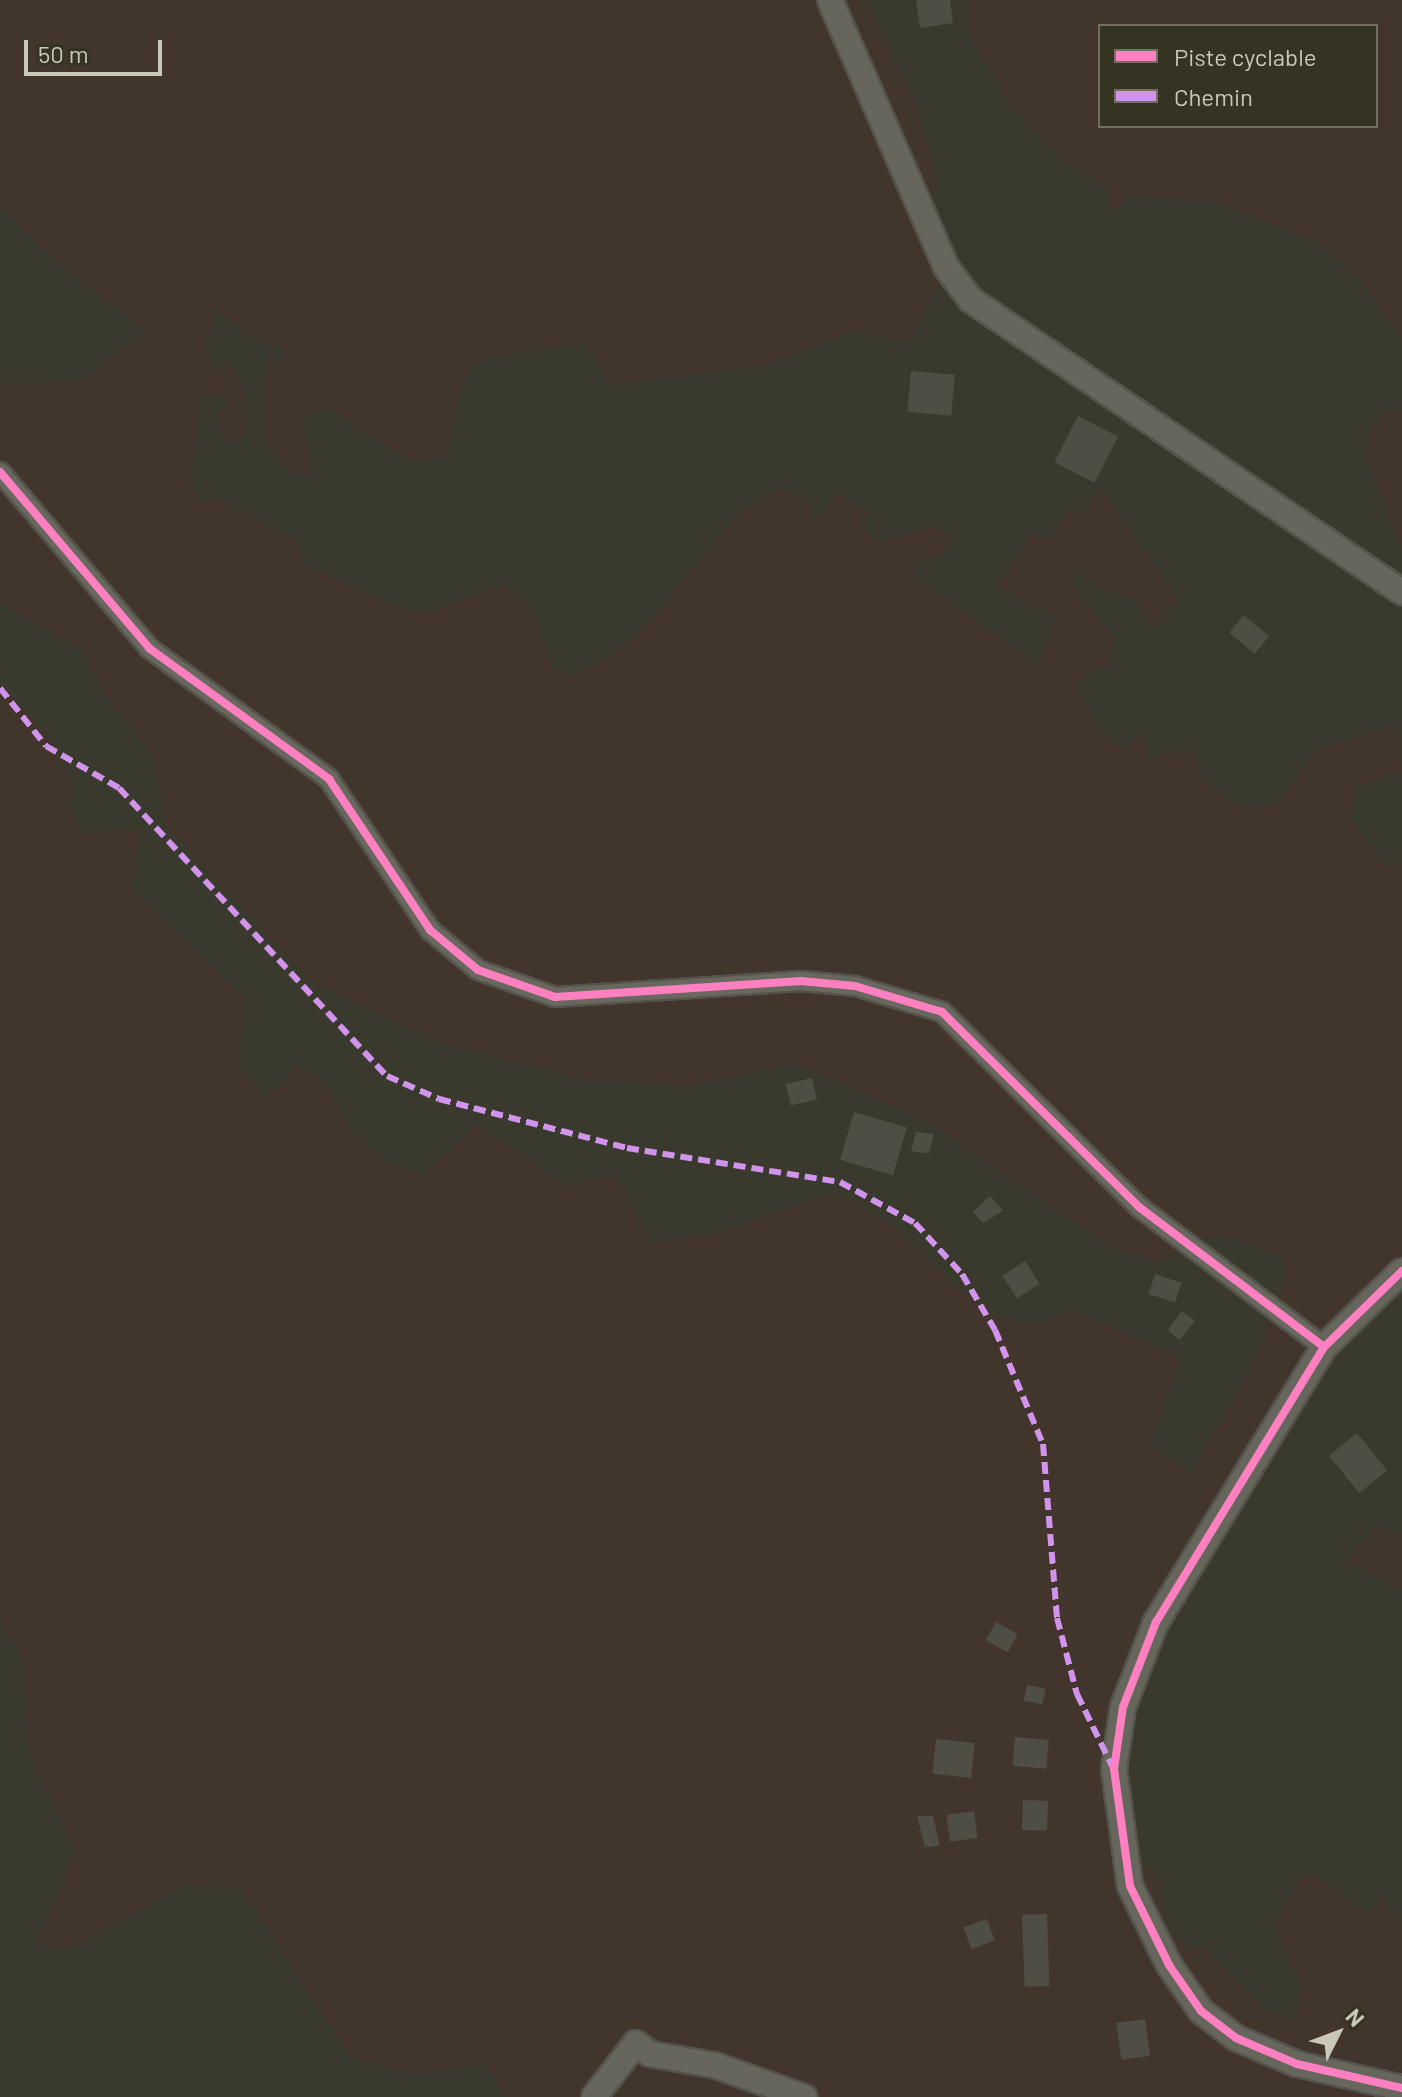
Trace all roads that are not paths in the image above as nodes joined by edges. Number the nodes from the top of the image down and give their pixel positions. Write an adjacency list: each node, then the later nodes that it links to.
1 (830, 0): 3 (street)
2 (0, 472): 5 (street)
3 (1402, 592)
4 (1402, 1271): 5 (street)
5 (1324, 1347): 6 (street)
6 (1402, 2088)
7 (594, 2097): 8 (street)
8 (804, 2097)

